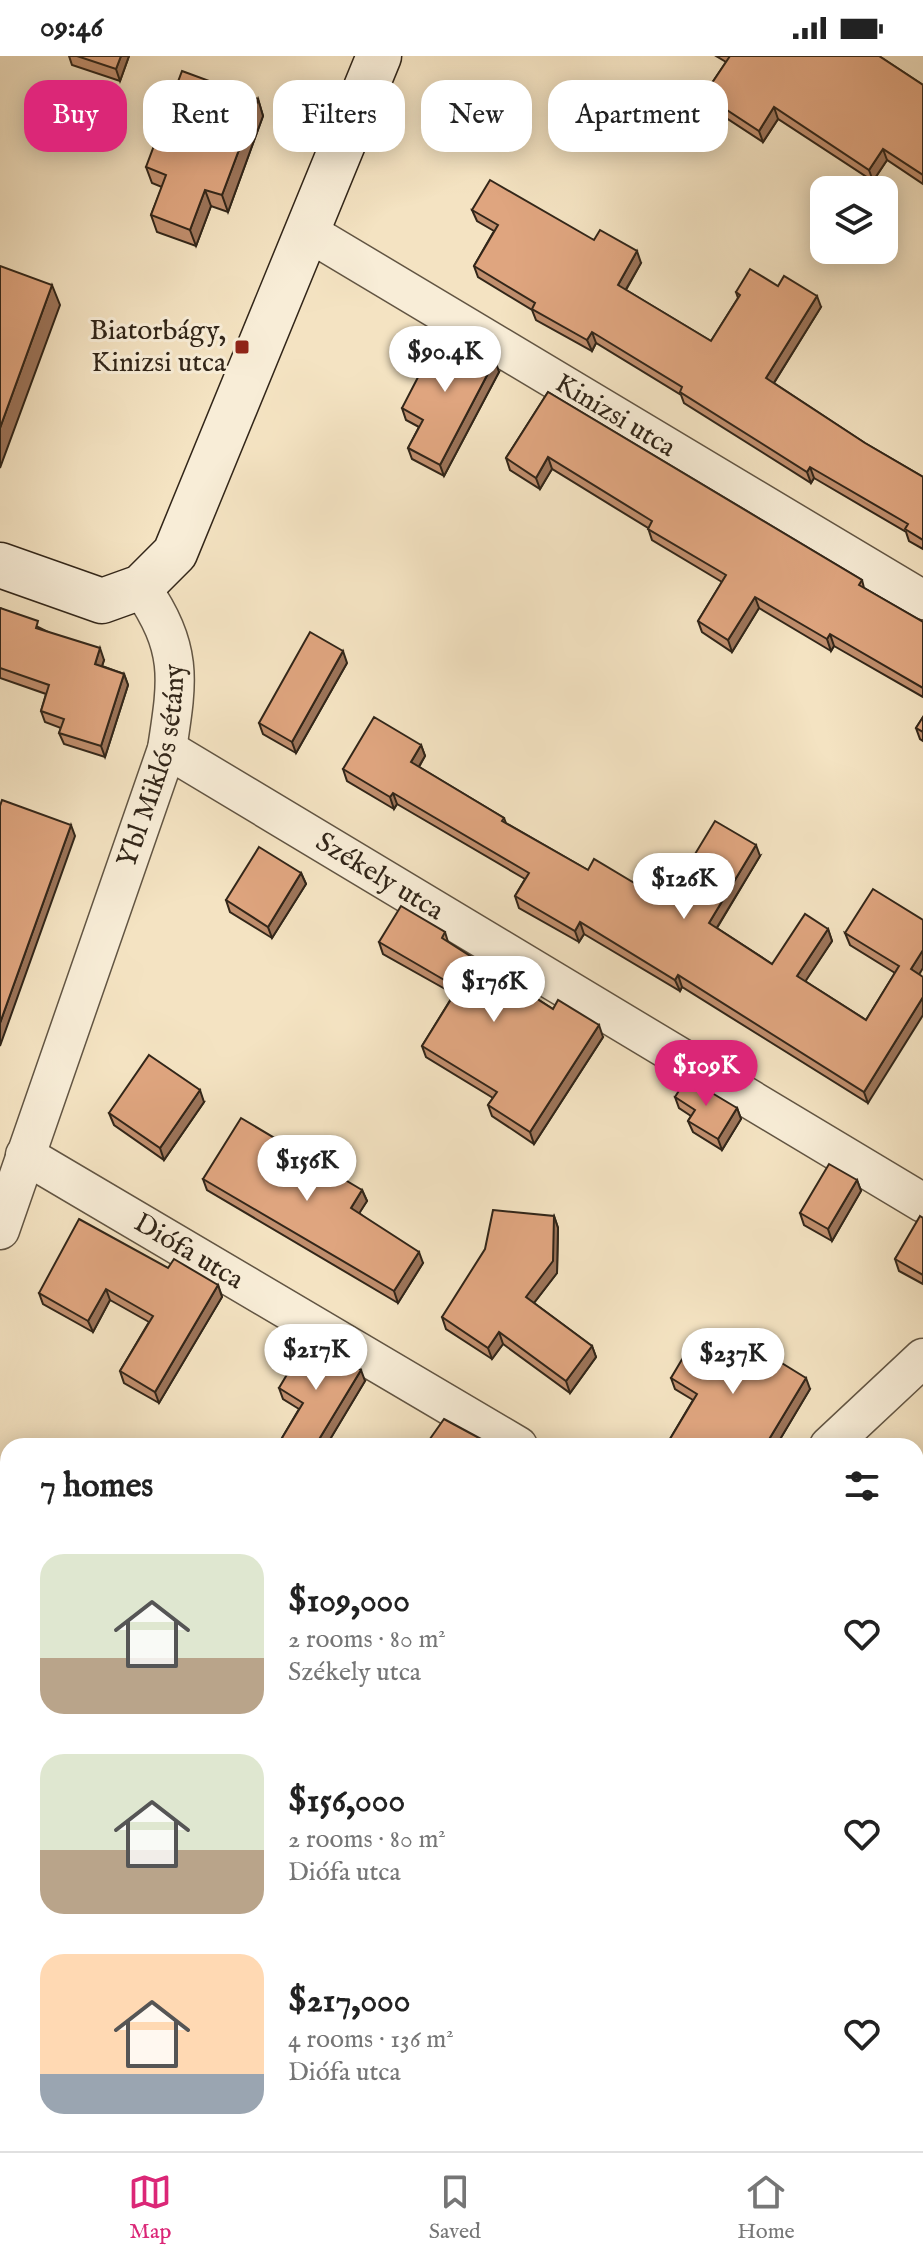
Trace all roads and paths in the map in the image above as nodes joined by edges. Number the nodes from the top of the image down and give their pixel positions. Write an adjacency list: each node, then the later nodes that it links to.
1 (379, 56): 2 (street)
2 (308, 232): 4 (street); 5 (street, Kinizsi utca)
3 (0, 565): 4 (street)
4 (141, 587): 6 (street, Ybl Miklós sétány)
5 (923, 600)
6 (167, 749): 7 (street, Ybl Miklós sétány); 8 (street, Székely utca)
7 (25, 1155): 9 (street, Ybl Miklós sétány); 11 (street, Diófa utca)
8 (923, 1203)
9 (0, 1230)
10 (923, 1358): 12 (street)
11 (504, 1438)
12 (838, 1438)

